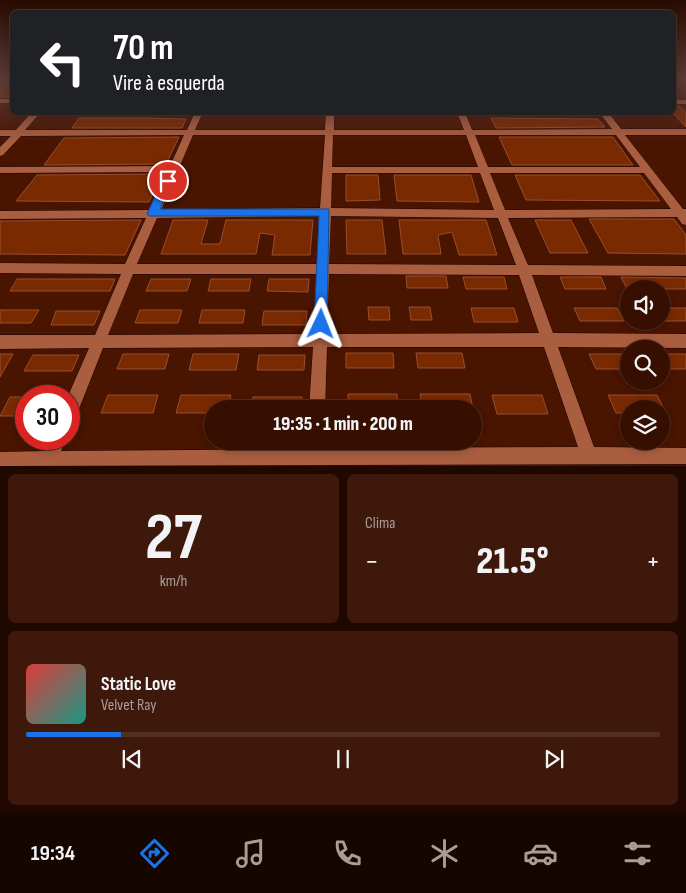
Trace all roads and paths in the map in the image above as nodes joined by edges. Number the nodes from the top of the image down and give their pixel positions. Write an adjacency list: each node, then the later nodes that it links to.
1 (34, 115): 12 (street)
2 (198, 115): 7 (street)
3 (330, 115): 8 (street)
4 (462, 115): 6 (street)
5 (605, 115): 9 (street)
6 (470, 131): 8 (street); 9 (street); 15 (street)
7 (191, 132): 8 (street); 12 (street); 14 (street)
8 (330, 132): 17 (street)
9 (618, 132): 10 (street); 18 (street)
10 (686, 132)
11 (0, 133): 12 (street)
12 (18, 133): 13 (street)
13 (0, 153)
14 (172, 169): 16 (street); 20 (street)
15 (485, 169): 17 (street); 18 (street); 21 (street)
16 (0, 170)
17 (328, 170): 19 (street)
18 (646, 170): 23 (street)
19 (325, 212): 20 (street); 21 (street); 25 (street)
20 (153, 214): 22 (street); 26 (street)
21 (502, 214): 23 (street); 28 (street)
22 (0, 215)
23 (684, 215)
24 (0, 268): 26 (street)
25 (322, 268): 26 (street); 28 (street); 33 (street)
26 (129, 269): 32 (street)
27 (686, 270): 28 (street)
28 (524, 271): 29 (street)
29 (548, 340): 30 (street); 33 (street); 40 (street)
30 (686, 341)
31 (0, 342): 32 (street)
32 (98, 342): 33 (street); 34 (street)
33 (320, 342): 35 (street)
34 (80, 386)
35 (317, 400)
36 (53, 450): 41 (street)
37 (315, 455): 40 (street); 41 (street)
38 (686, 456): 40 (street)
39 (0, 460): 41 (street)
40 (591, 460)
41 (48, 463)

